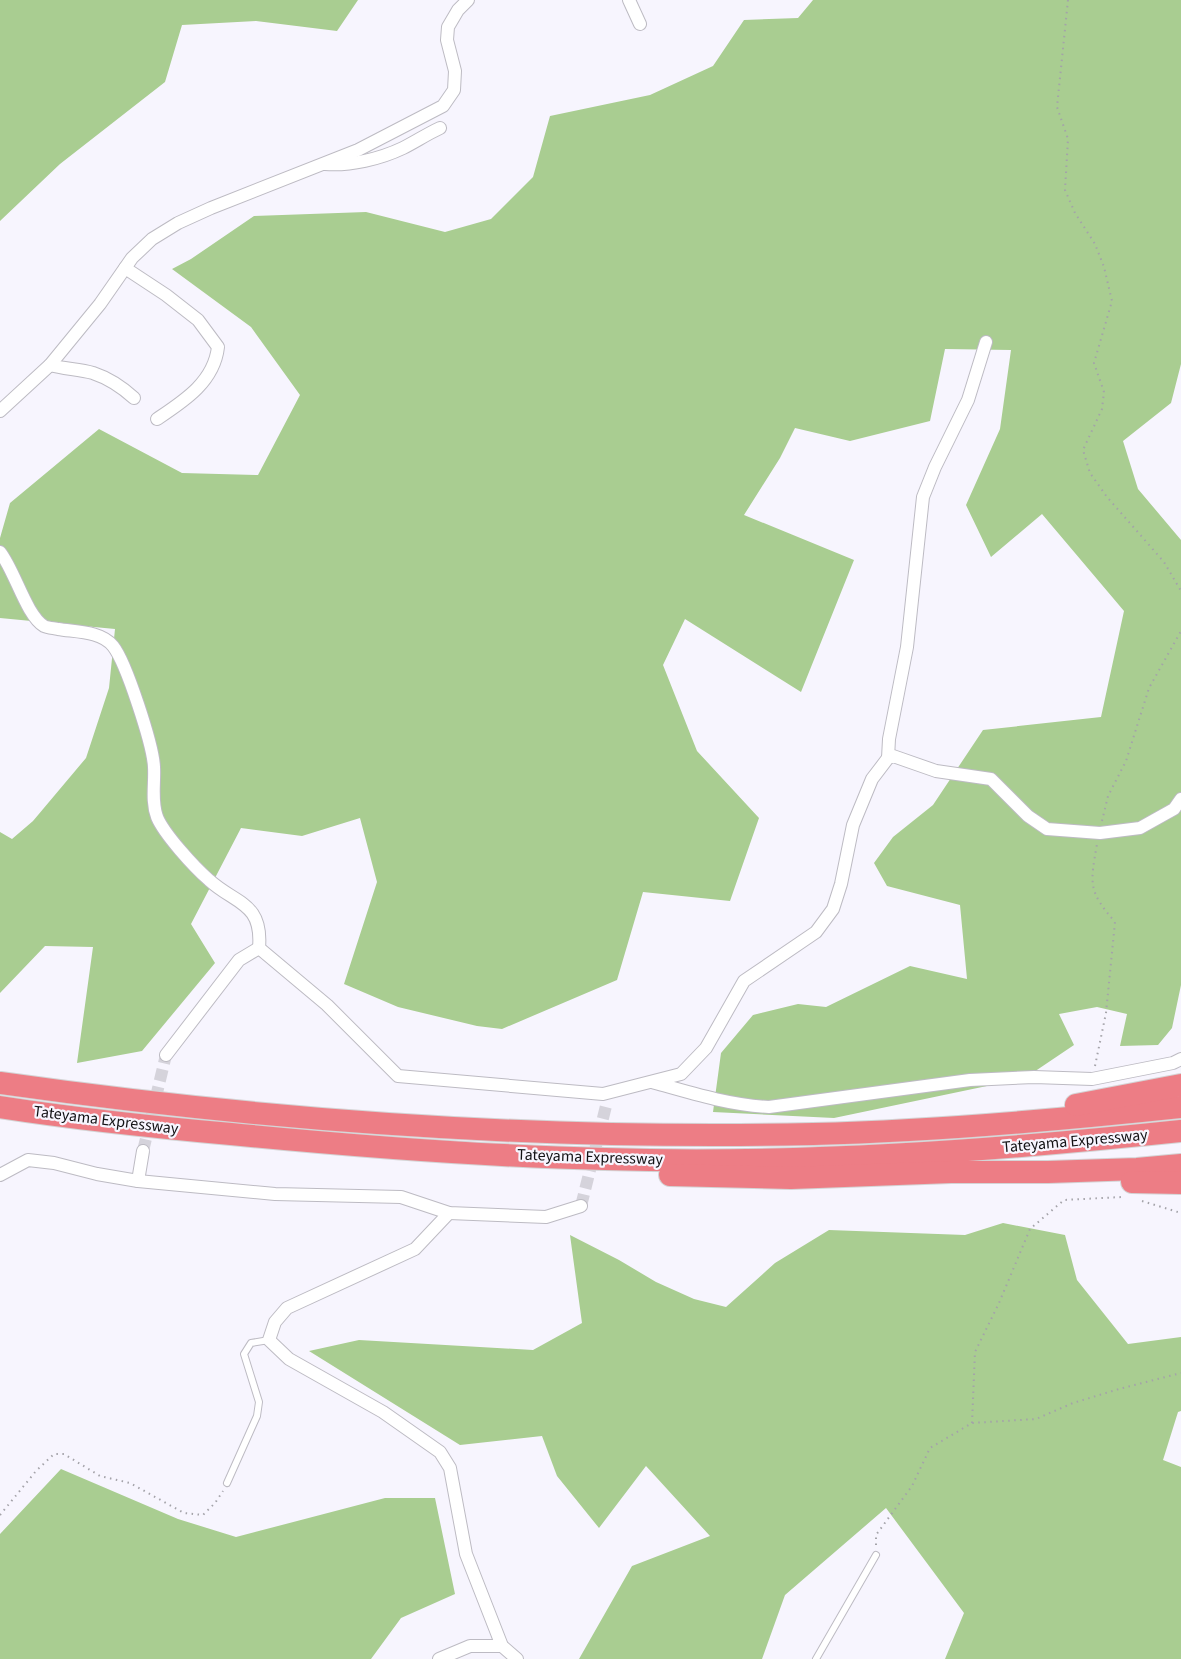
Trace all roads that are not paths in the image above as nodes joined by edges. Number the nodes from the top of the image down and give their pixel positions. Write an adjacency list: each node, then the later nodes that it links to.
1 (468, 0): 5 (street)
2 (629, 0): 3 (street)
3 (640, 24)
4 (440, 128): 5 (street)
5 (318, 164): 6 (street)
6 (125, 268): 8 (street); 11 (street)
7 (986, 342): 13 (street)
8 (50, 365): 9 (street); 10 (street)
9 (134, 398)
10 (0, 411)
11 (157, 419)
12 (0, 552): 15 (street)
13 (888, 758): 14 (street); 18 (street)
14 (1181, 799)
15 (259, 948): 16 (street); 18 (street)
16 (166, 1055)
17 (1181, 1059): 18 (street)
18 (651, 1082)
19 (0, 1083): 23 (highway, Tateyama Expressway)
20 (1181, 1085): 23 (highway)
21 (0, 1107): 25 (highway, Tateyama Expressway)
22 (1181, 1107): 23 (highway, Tateyama Expressway)
23 (990, 1125)
24 (1181, 1131): 25 (highway, Tateyama Expressway)
25 (395, 1149): 28 (highway)
26 (143, 1151): 30 (street)
27 (1181, 1165): 28 (highway)
28 (951, 1172): 31 (highway)
29 (0, 1175): 30 (street)
30 (138, 1181): 33 (street)
31 (1181, 1183)
32 (581, 1206): 33 (street)
33 (450, 1213): 34 (street)
34 (269, 1340): 35 (lane); 37 (street)
35 (227, 1483)
36 (876, 1556): 40 (lane)
37 (502, 1646): 38 (street); 39 (street)
38 (439, 1659)
39 (517, 1659)
40 (816, 1659)

